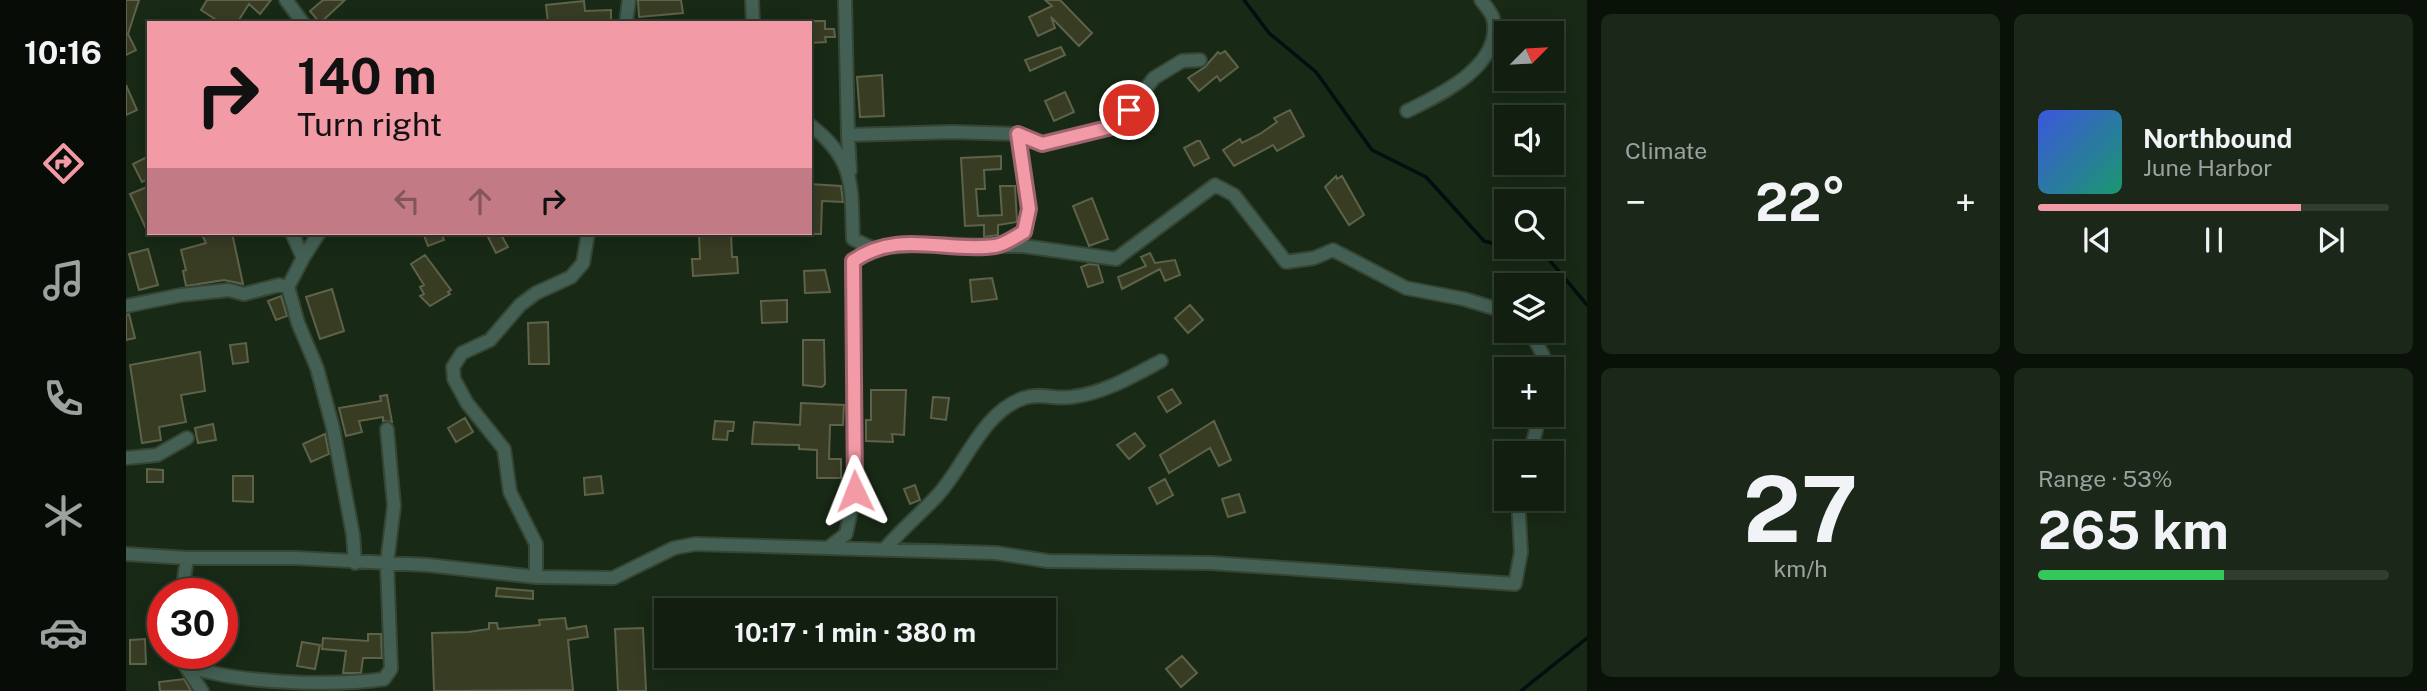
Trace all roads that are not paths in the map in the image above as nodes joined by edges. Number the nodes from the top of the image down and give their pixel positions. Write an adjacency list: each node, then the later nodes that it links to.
1 (286, 0): 6 (street)
2 (629, 0): 7 (street)
3 (752, 0): 8 (street)
4 (845, 0): 13 (street)
5 (1481, 0): 10 (street)
6 (302, 21)
7 (626, 21)
8 (753, 21)
9 (1200, 60): 12 (street)
10 (1407, 111)
11 (812, 127): 14 (street)
12 (1018, 134): 13 (street); 18 (street)
13 (848, 135): 14 (street)
14 (851, 179): 19 (street)
15 (293, 235): 20 (street)
16 (318, 235): 20 (street)
17 (588, 235): 36 (street)
18 (997, 246): 19 (street); 23 (street)
19 (872, 248): 29 (street)
20 (303, 258): 21 (street)
21 (288, 286): 22 (street); 33 (street)
22 (126, 306)
23 (1494, 309)
24 (1161, 361): 30 (street)
25 (387, 429): 34 (street)
26 (187, 438): 27 (street)
27 (126, 458)
28 (1519, 511): 30 (street)
29 (828, 548): 30 (street); 36 (street)
30 (884, 550)
31 (126, 554): 32 (street)
32 (187, 558): 33 (street); 35 (street)
33 (355, 563): 34 (street)
34 (387, 563): 36 (street); 38 (street)
35 (184, 578)
36 (536, 578)
37 (188, 669): 39 (street)
38 (198, 669)
39 (202, 691)

